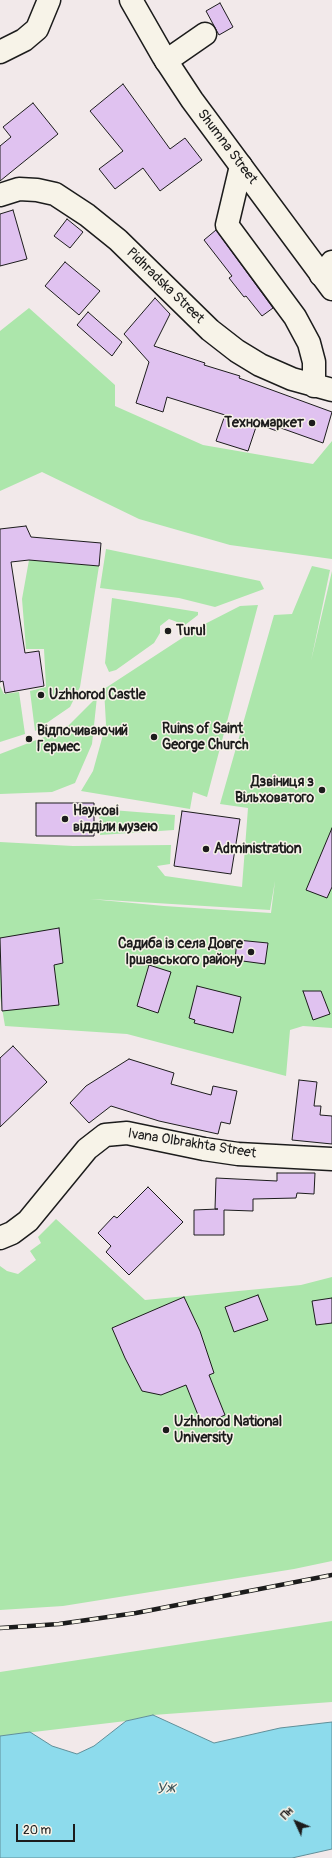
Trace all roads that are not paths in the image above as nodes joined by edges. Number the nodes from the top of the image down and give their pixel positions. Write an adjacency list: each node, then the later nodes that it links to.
1 (49, 0): 4 (street)
2 (131, 0): 5 (street, Shumna Street)
3 (205, 34): 5 (street)
4 (0, 52)
5 (166, 61): 6 (street, Shumna Street)
6 (241, 166): 8 (street, Shumna Street); 9 (street)
7 (0, 196): 9 (street, Pidhradska Street)
8 (329, 275)
9 (323, 388)
10 (332, 1159): 11 (street, Ivana Olbrakhta Street)
11 (0, 1238)

